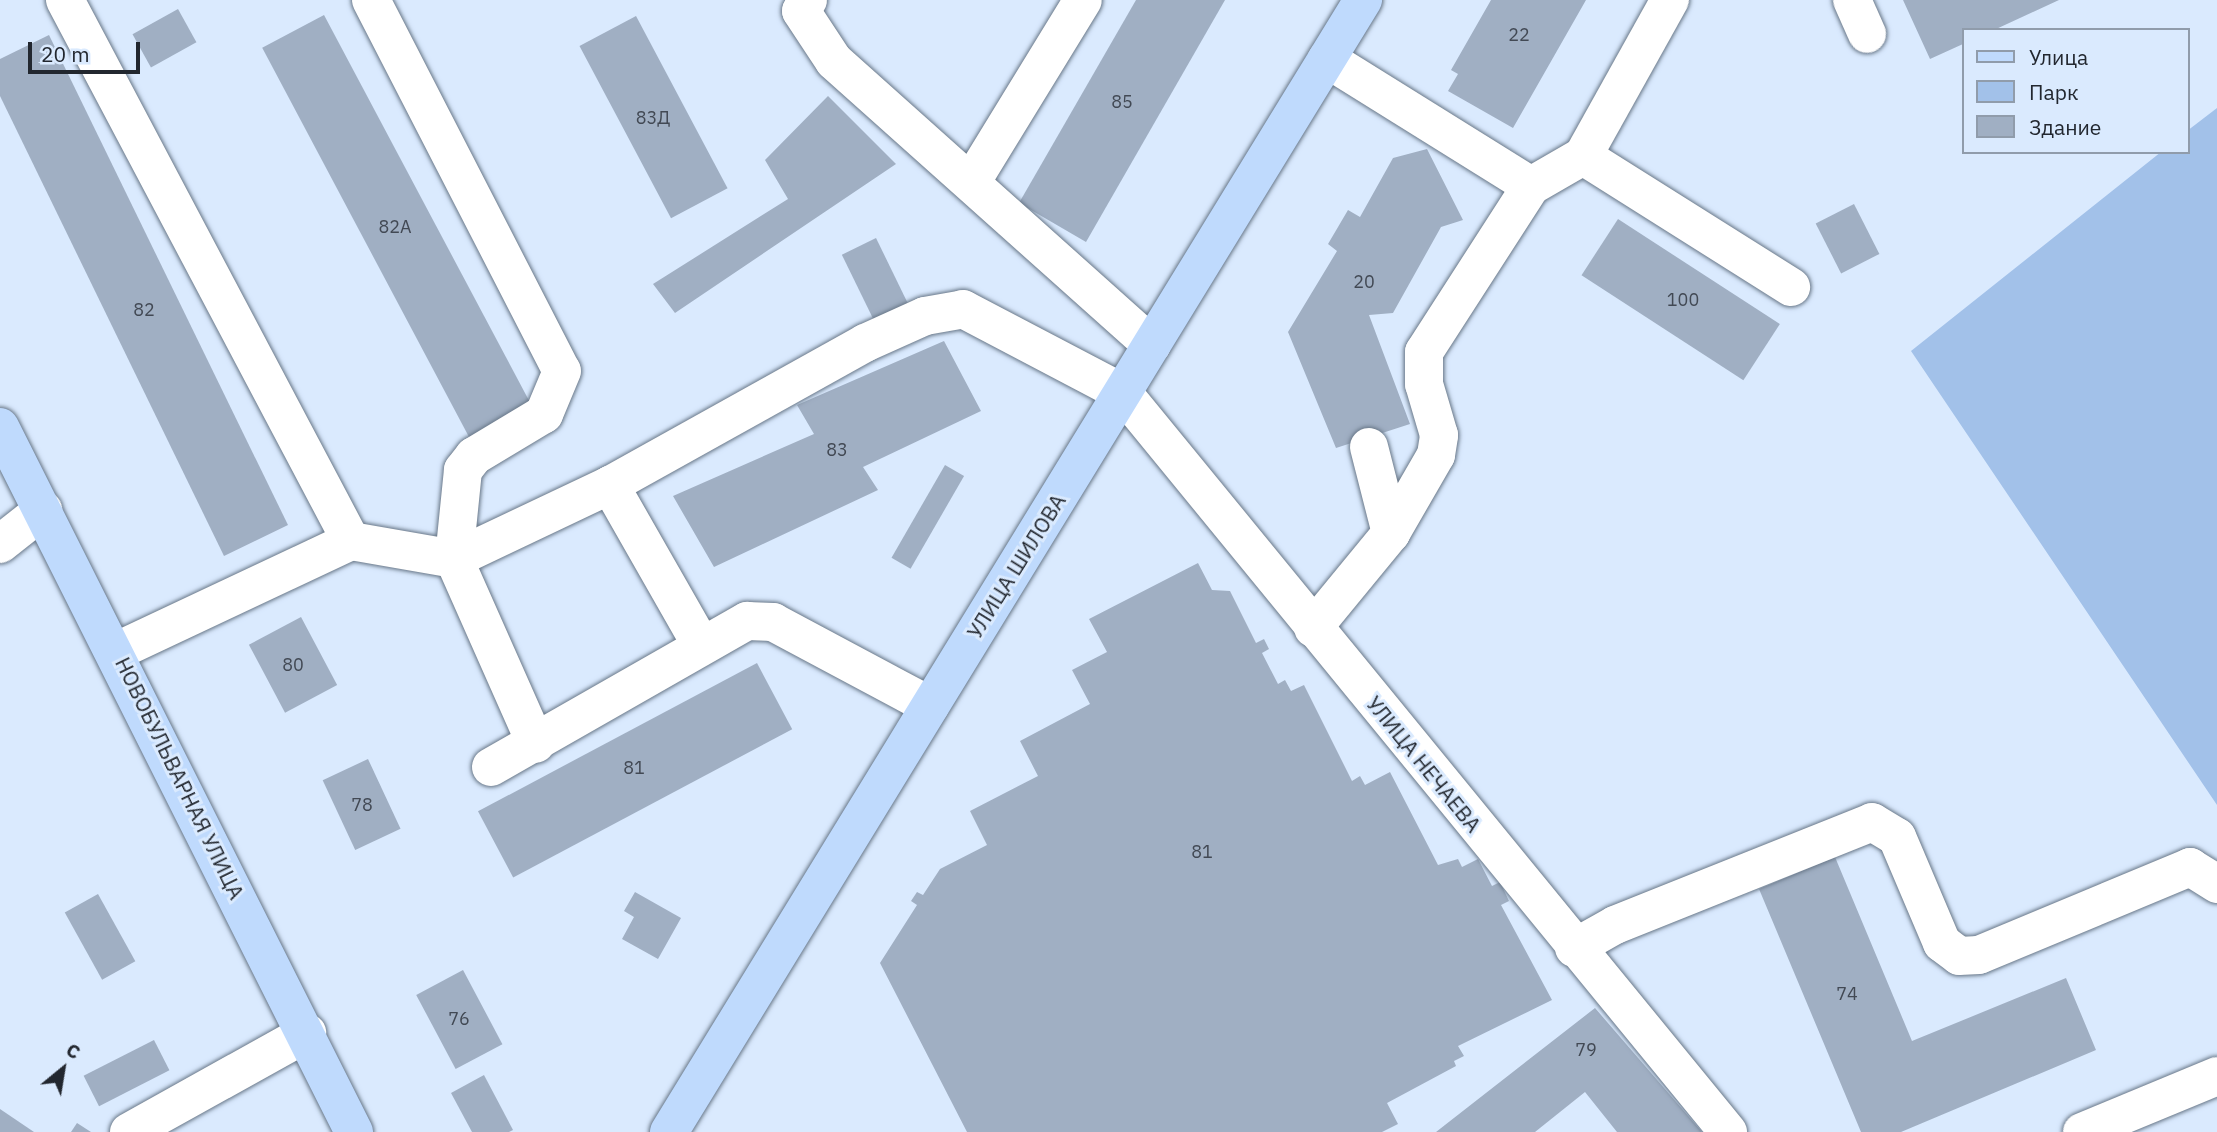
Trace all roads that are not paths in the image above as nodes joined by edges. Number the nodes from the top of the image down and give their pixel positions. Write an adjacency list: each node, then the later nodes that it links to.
1 (65, 0): 19 (street)
2 (371, 0): 21 (street)
3 (808, 0): 9 (street)
4 (1083, 0): 9 (street)
5 (1363, 0): 7 (main road, УЛИЦА ШИЛОВА)
6 (1670, 0): 8 (street)
7 (1327, 59): 10 (street); 12 (main road, УЛИЦА ШИЛОВА)
8 (1583, 156): 10 (street); 11 (street)
9 (972, 181): 12 (street)
10 (1531, 186): 18 (street)
11 (1791, 287)
12 (1152, 345): 13 (main road, УЛИЦА ШИЛОВА)
13 (1123, 393): 16 (street); 22 (street, УЛИЦА НЕЧАЕВА); 25 (main road, УЛИЦА ШИЛОВА)
14 (0, 427): 17 (main road, НОВОБУЛЬВАРНАЯ УЛИЦА)
15 (1369, 447): 18 (street)
16 (610, 485): 21 (street); 23 (street)
17 (43, 510): 20 (street); 24 (main road, НОВОБУЛЬВАРНАЯ УЛИЦА)
18 (1391, 533): 22 (street)
19 (351, 541): 21 (street); 24 (street)
20 (0, 544)
21 (454, 559): 26 (street)
22 (1313, 628): 29 (street, УЛИЦА НЕЧАЕВА)
23 (700, 643): 25 (street); 26 (street)
24 (117, 651): 30 (main road, НОВОБУЛЬВАРНАЯ УЛИЦА)
25 (930, 706): 32 (main road, УЛИЦА ШИЛОВА)
26 (536, 744): 27 (street)
27 (491, 767)
28 (2217, 884): 29 (street)
29 (1577, 951): 35 (street, УЛИЦА НЕЧАЕВА)
30 (307, 1033): 33 (street); 34 (main road, НОВОБУЛЬВАРНАЯ УЛИЦА)
31 (2217, 1076): 36 (street)
32 (677, 1129)
33 (129, 1132)
34 (354, 1132)
35 (1728, 1132)
36 (2082, 1132)

